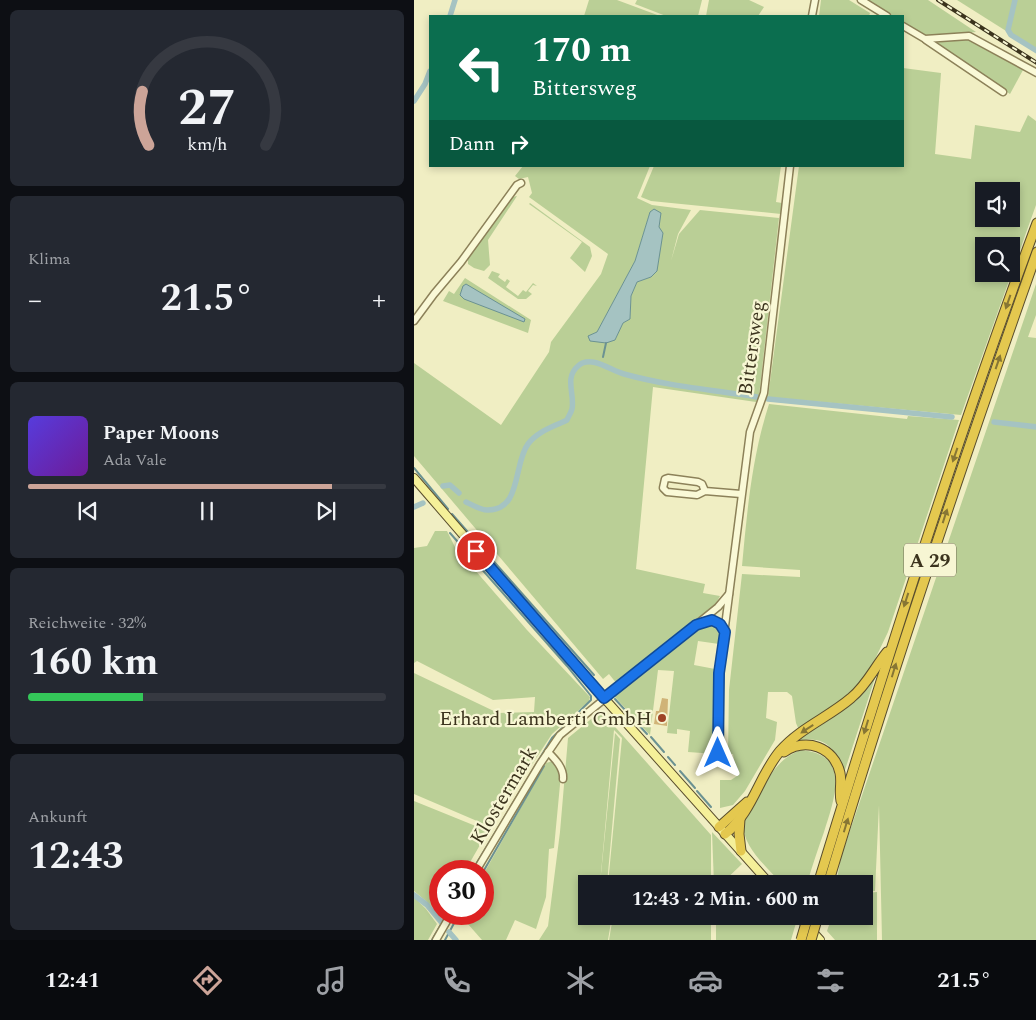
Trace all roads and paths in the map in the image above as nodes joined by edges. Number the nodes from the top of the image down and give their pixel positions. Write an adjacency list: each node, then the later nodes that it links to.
1 (815, 0): 3 (street)
2 (861, 0): 4 (street)
3 (812, 15)
4 (886, 15)
5 (904, 27): 6 (street)
6 (925, 39): 7 (street); 8 (street)
7 (1036, 72)
8 (1003, 92)
9 (790, 167): 16 (street, Bittersweg)
10 (521, 183): 13 (street)
11 (1036, 222): 20 (highway, A 29, one-way to 20)
12 (1036, 252): 34 (highway, A 29, one-way to 12)
13 (414, 321)
14 (414, 478): 21 (main road)
15 (705, 491): 15 (street); 16 (street)
16 (741, 494): 17 (street, Bittersweg)
17 (730, 593): 18 (street); 19 (street, Bittersweg)
18 (696, 625): 19 (street); 21 (street)
19 (725, 632): 23 (street, Bittersweg)
20 (891, 647): 24 (highway, one-way to 24); 27 (highway, A 29, one-way to 27)
21 (604, 698): 22 (street, Klostermark); 29 (main road)
22 (548, 752): 25 (street); 31 (street, Klostermark)
23 (718, 753)
24 (774, 760): 26 (highway); 27 (highway)
25 (563, 779)
26 (750, 801): 28 (highway); 29 (highway)
27 (842, 806): 33 (highway, A 29)
28 (740, 819): 29 (highway); 30 (highway)
29 (722, 830): 30 (main road)
30 (741, 851): 32 (main road)
31 (483, 860)
32 (762, 875)
33 (821, 875)
34 (831, 875)
35 (445, 925): 39 (street)
36 (805, 925): 40 (highway, bridge)
37 (806, 925): 42 (main road)
38 (816, 925): 41 (highway, bridge)
39 (436, 940)
40 (801, 940)
41 (811, 940)
42 (820, 940)

